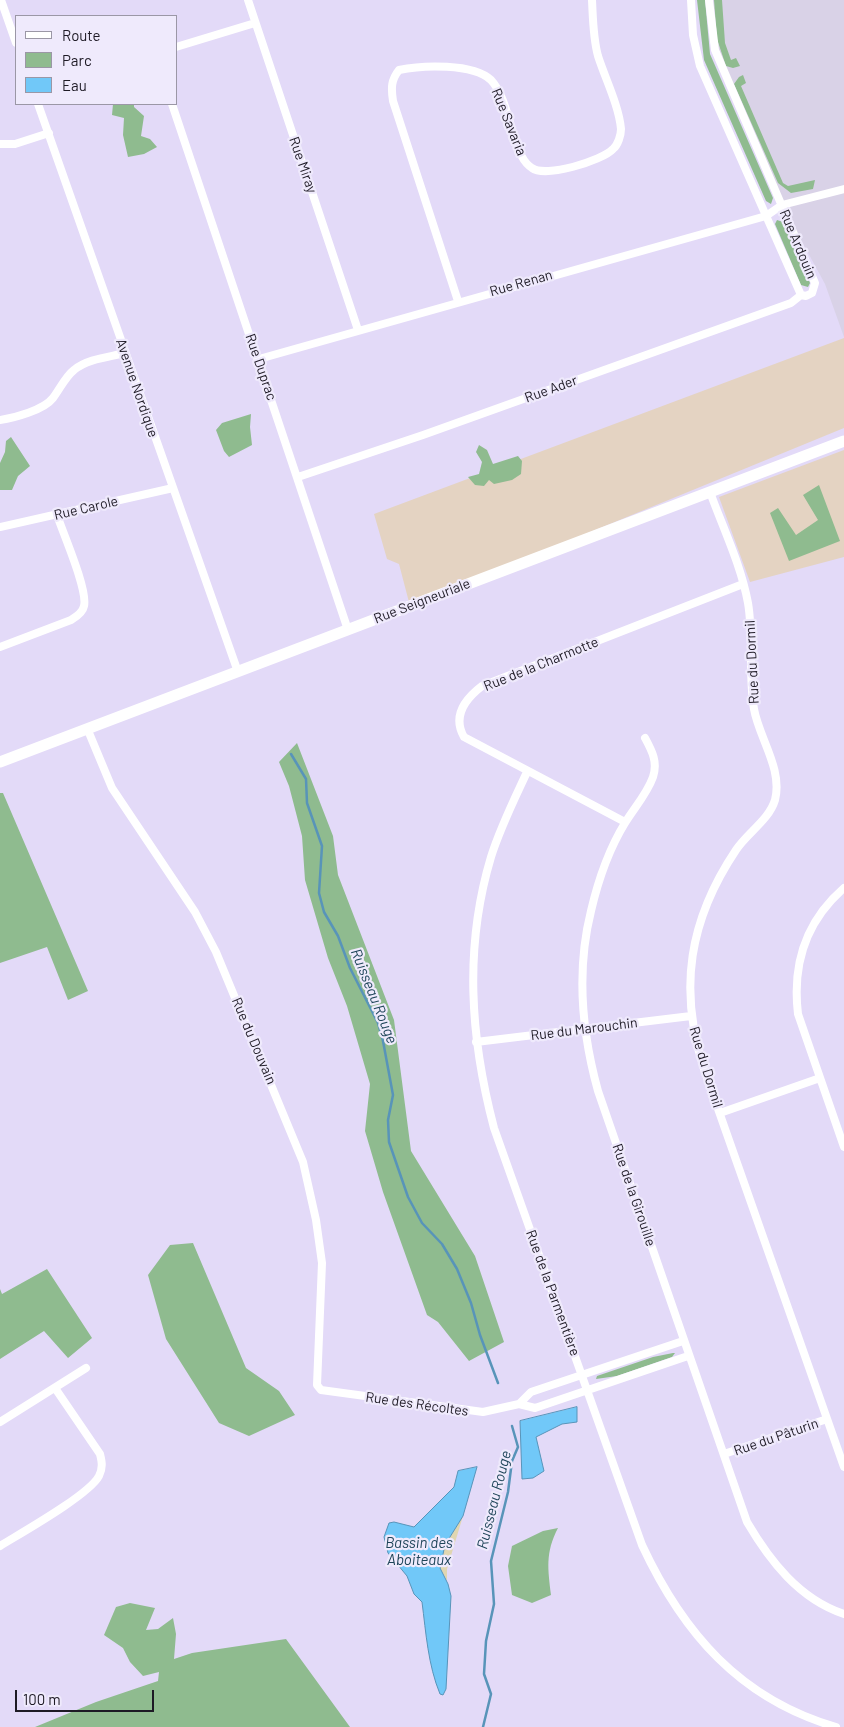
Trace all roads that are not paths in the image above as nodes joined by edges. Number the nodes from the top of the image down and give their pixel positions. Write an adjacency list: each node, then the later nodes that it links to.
1 (1, 0): 7 (street)
2 (248, 0): 6 (street, Rue Miray)
3 (592, 0): 17 (street, Rue Savaria)
4 (691, 0): 15 (street, Rue Ardouin)
5 (709, 0): 14 (street, Rue Ardouin)
6 (255, 24): 8 (street); 18 (street, Rue Miray)
7 (15, 40)
8 (178, 46)
9 (38, 105): 11 (street, Avenue Nordique)
10 (172, 105): 20 (street, Rue Duprac)
11 (49, 133): 12 (street); 19 (street, Avenue Nordique)
12 (0, 144)
13 (844, 189): 14 (street)
14 (782, 205): 15 (street, Rue Renan); 16 (street, Rue Ardouin)
15 (766, 216): 16 (street, Rue Ardouin); 17 (street, Rue Renan)
16 (801, 295): 23 (street, Rue Ader)
17 (458, 301): 18 (street, Rue Renan)
18 (358, 330): 20 (street, Rue Renan)
19 (125, 353): 21 (street); 24 (street, Avenue Nordique)
20 (258, 358): 23 (street, Rue Duprac)
21 (0, 420)
22 (844, 441): 25 (street, Rue Seigneuriale)
23 (298, 477): 29 (street, Rue Duprac)
24 (172, 488): 26 (street, Rue Carole); 31 (street, Avenue Nordique)
25 (710, 492): 28 (street, Rue du Dormil); 29 (street, Rue Seigneuriale)
26 (57, 515): 27 (street, Rue Carole); 30 (street)
27 (0, 527)
28 (743, 584): 35 (street, Rue de la Charmotte); 38 (street, Rue du Dormil)
29 (348, 630): 31 (street, Rue Seigneuriale)
30 (0, 647)
31 (238, 672): 32 (street, Rue Seigneuriale)
32 (87, 728): 34 (street, Rue Seigneuriale); 48 (street, Rue du Douvain)
33 (645, 738): 36 (street, Rue de la Girouille)
34 (0, 762)
35 (527, 772): 36 (street, Rue de la Charmotte); 40 (street, Rue de la Parmentière)
36 (625, 822): 39 (street, Rue de la Girouille)
37 (844, 888): 41 (street)
38 (691, 1016): 39 (street, Rue du Marouchin); 42 (street, Rue du Dormil)
39 (585, 1029): 40 (street, Rue du Marouchin); 44 (street, Rue de la Girouille)
40 (476, 1042): 47 (street, Rue de la Parmentière)
41 (820, 1078): 42 (street); 43 (street)
42 (720, 1113): 52 (street, Rue du Dormil)
43 (844, 1147)
44 (683, 1342): 45 (street, Rue de la Girouille); 47 (street, Rue des Récoltes)
45 (688, 1356): 50 (street, Rue des Récoltes); 54 (street, Rue de la Girouille)
46 (86, 1368): 49 (street)
47 (582, 1376): 50 (street, Rue de la Parmentière); 51 (street, Rue des Récoltes)
48 (317, 1385): 51 (street, Rue des Récoltes)
49 (55, 1388): 53 (street); 56 (street)
50 (588, 1392): 51 (street, Rue des Récoltes); 58 (street, Rue de la Parmentière)
51 (519, 1404)
52 (827, 1419): 54 (street, Rue du Pâturin); 55 (street, Rue du Dormil)
53 (0, 1422)
54 (724, 1454): 57 (street, Rue de la Girouille)
55 (844, 1467)
56 (0, 1546)
57 (844, 1614)
58 (836, 1727)

